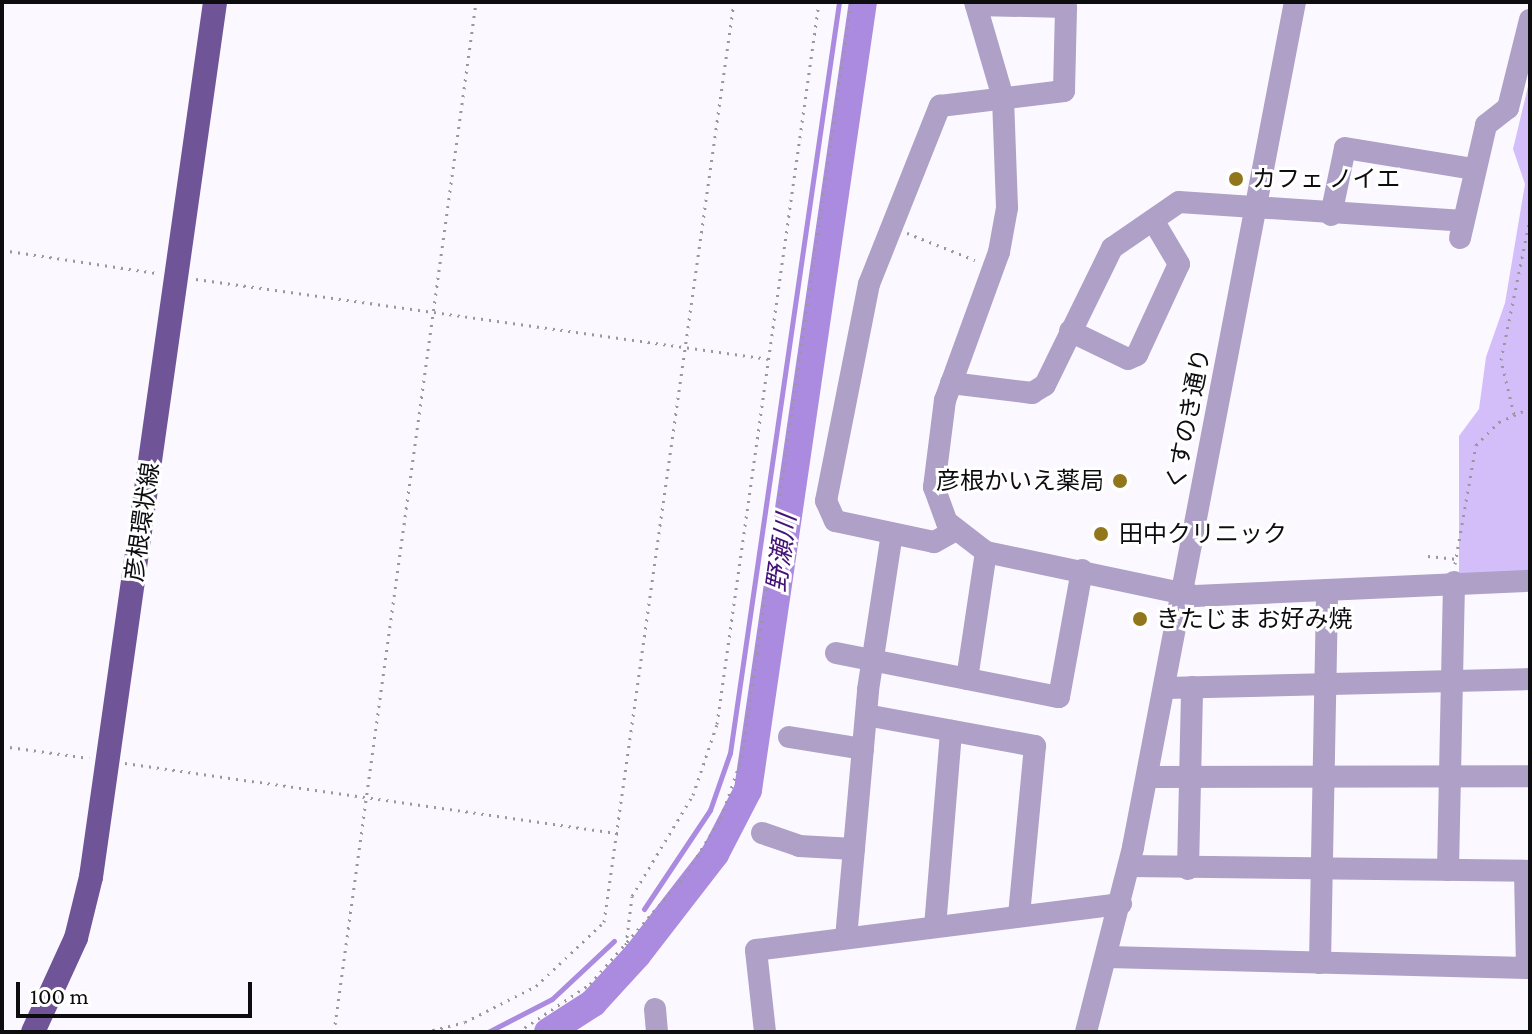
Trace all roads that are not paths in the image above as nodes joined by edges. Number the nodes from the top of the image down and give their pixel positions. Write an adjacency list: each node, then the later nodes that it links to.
1 (215, 2): 51 (main road, 彦根環状線)
2 (1295, 2): 7 (street, くすのき通り)
3 (976, 3): 5 (street); 5 (street)
4 (1530, 20): 6 (street)
5 (1003, 98): 11 (street); 13 (street)
6 (1473, 169): 8 (street); 8 (street)
7 (1256, 206): 8 (street); 9 (street); 19 (street, くすのき通り)
8 (1331, 215)
9 (1153, 220): 10 (street); 10 (street)
10 (1070, 331): 11 (street)
11 (951, 383): 12 (street)
12 (956, 530): 13 (street); 14 (street)
13 (892, 534): 21 (street)
14 (986, 552): 15 (street); 22 (street)
15 (1082, 570): 19 (street); 22 (street)
16 (1530, 581): 17 (street)
17 (1454, 582): 18 (street); 24 (street)
18 (1327, 590): 19 (street); 26 (street)
19 (1181, 591): 27 (street, くすのき通り)
20 (836, 653): 21 (street)
21 (873, 660): 22 (street); 28 (street)
22 (967, 679)
23 (1530, 679): 24 (street)
24 (1452, 682): 26 (street); 36 (street)
25 (1192, 687): 26 (street); 27 (street); 34 (street)
26 (1325, 687): 35 (street)
27 (1165, 688): 33 (street, くすのき通り)
28 (866, 715): 29 (street); 31 (street)
29 (951, 731): 45 (street); 46 (street)
30 (789, 737): 31 (street)
31 (863, 749): 38 (street)
32 (1530, 776): 36 (street)
33 (1147, 777): 34 (street); 39 (street, くすのき通り)
34 (1189, 777): 35 (street); 40 (street)
35 (1323, 777): 36 (street); 41 (street)
36 (1450, 777): 42 (street)
37 (762, 833): 38 (street)
38 (854, 849): 47 (street)
39 (1129, 866): 40 (street); 44 (street, くすのき通り)
40 (1188, 869): 41 (street)
41 (1321, 870): 42 (street); 49 (street)
42 (1448, 870): 43 (street)
43 (1528, 871): 49 (street)
44 (1121, 904): 45 (street); 48 (street, くすのき通り)
45 (1019, 916): 46 (street)
46 (935, 927): 47 (street)
47 (846, 938): 53 (street)
48 (1108, 957): 49 (street); 54 (street, くすのき通り)
49 (1320, 963)
50 (655, 1009): 52 (street)
51 (33, 1032)
52 (657, 1032)
53 (765, 1032)
54 (1086, 1032)

